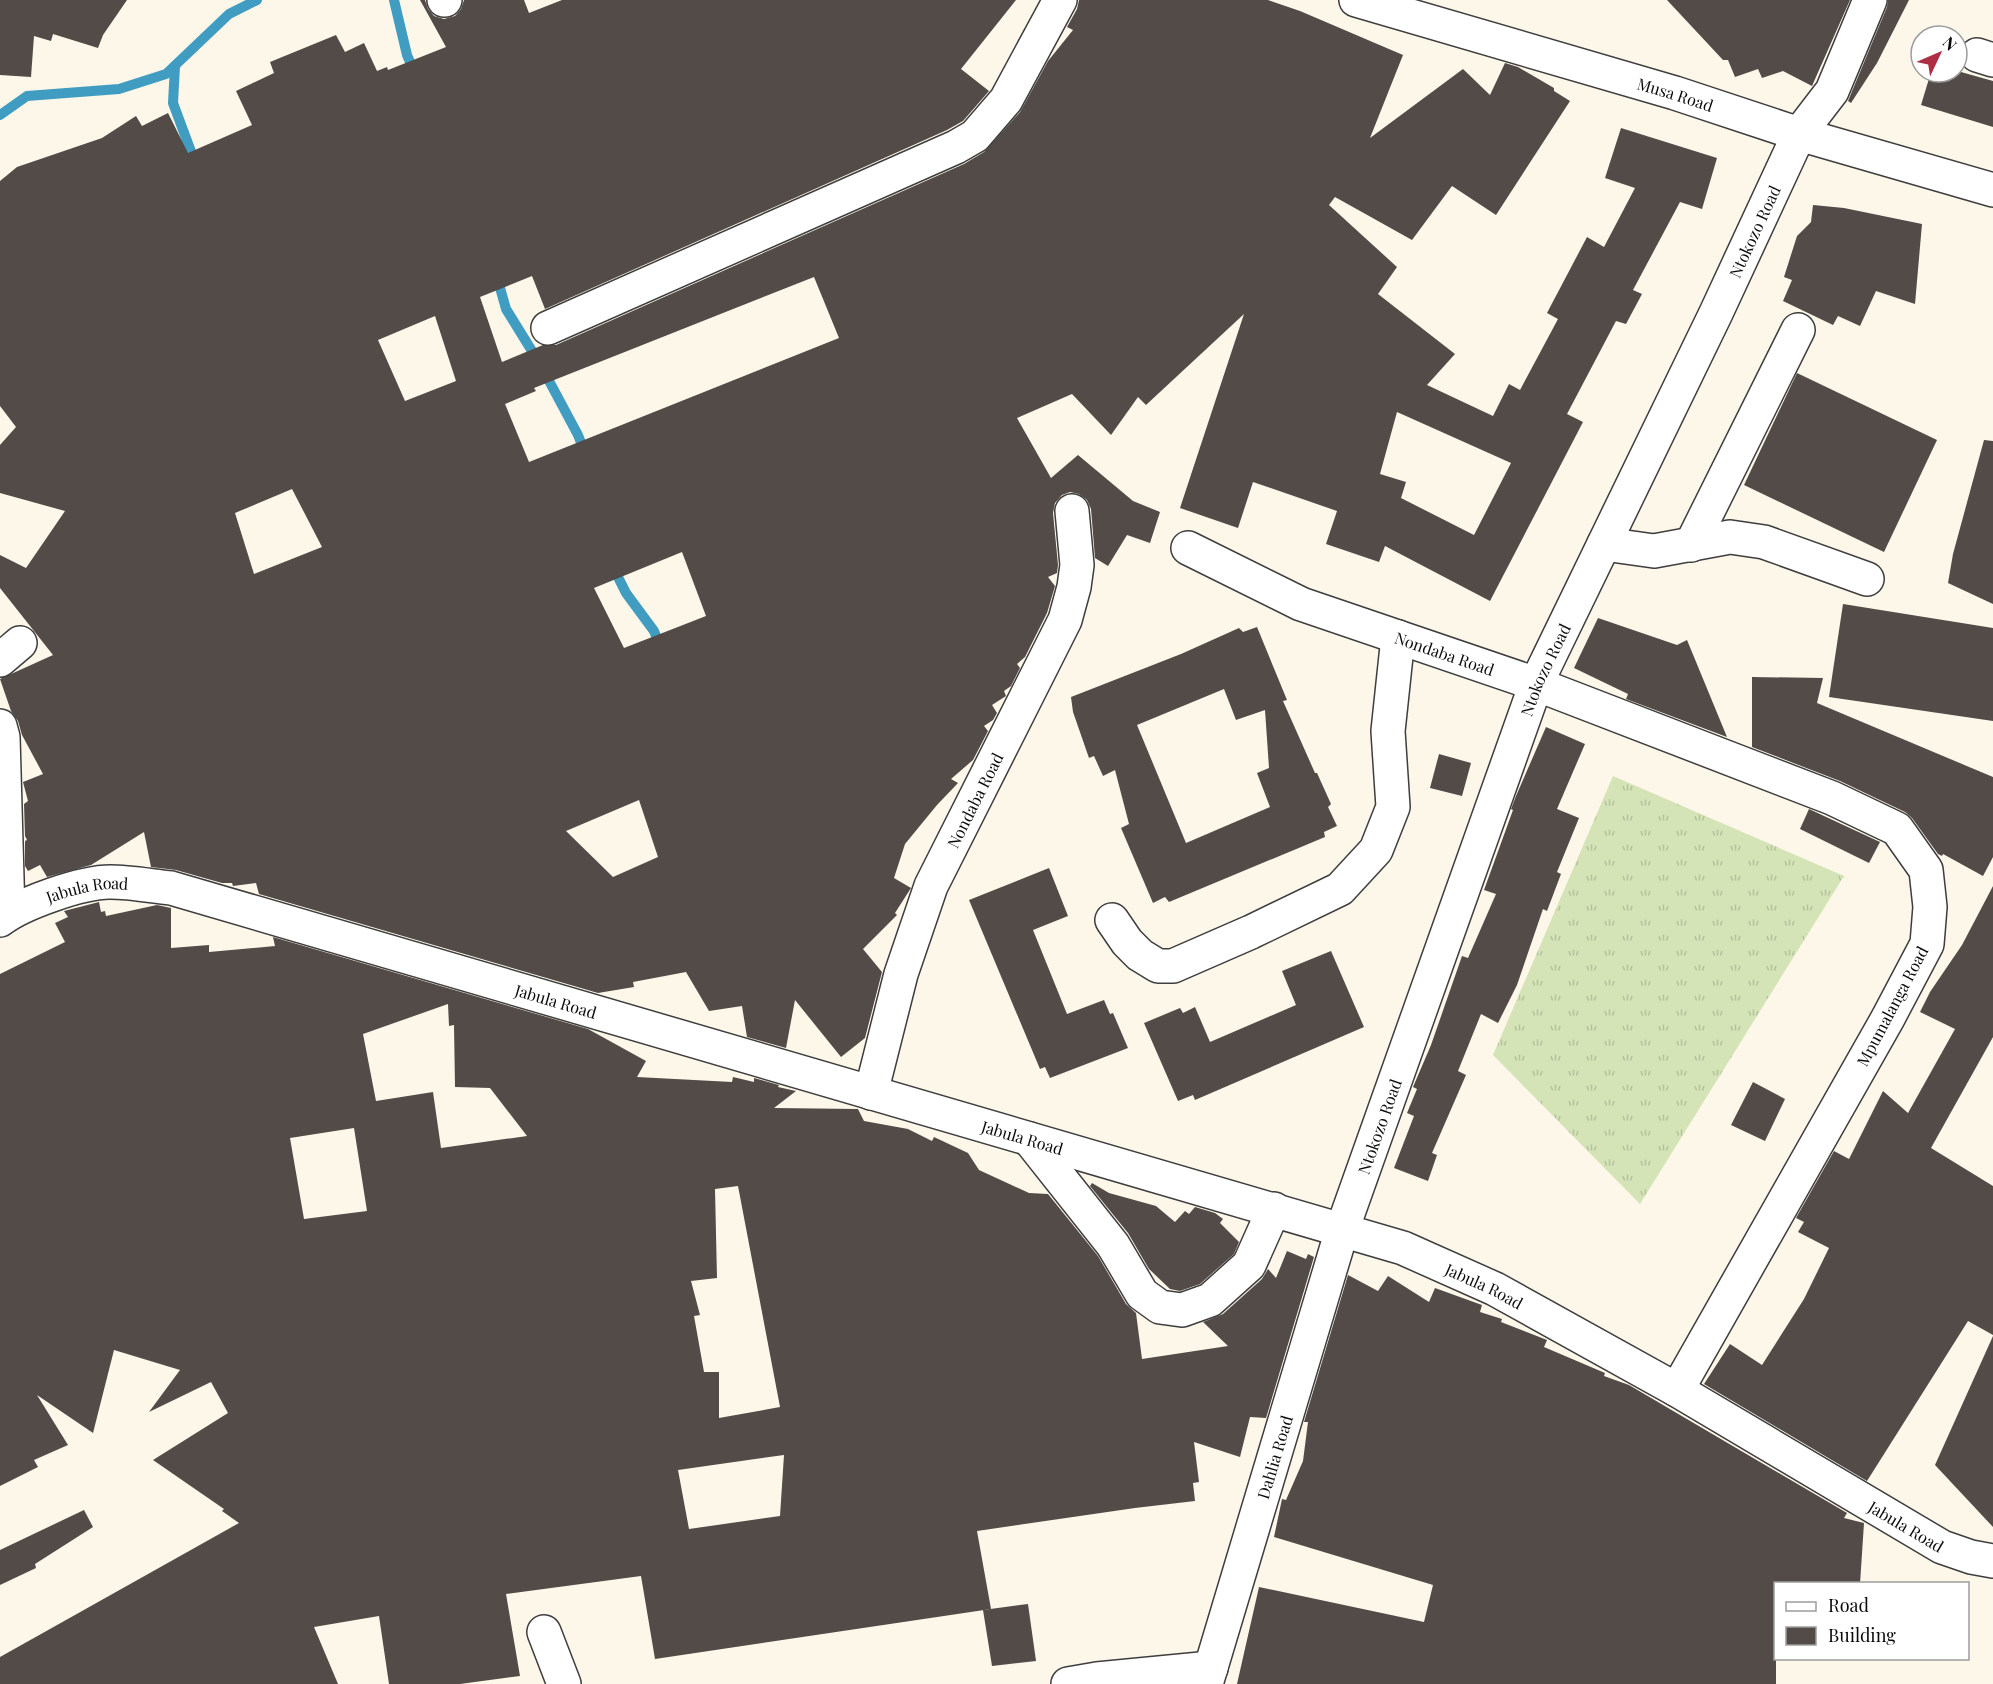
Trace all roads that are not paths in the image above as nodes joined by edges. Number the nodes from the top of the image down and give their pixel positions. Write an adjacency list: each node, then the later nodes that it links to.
1 (1060, 0): 6 (street)
2 (1356, 0): 4 (street, Musa Road)
3 (1870, 0): 4 (street, Ntokozo Road)
4 (1799, 134): 5 (street, Musa Road); 9 (street, Ntokozo Road)
5 (1993, 189)
6 (548, 328)
7 (1798, 330): 10 (street)
8 (1072, 510): 18 (street, Nondaba Road)
9 (1605, 544): 10 (street); 14 (street, Ntokozo Road)
10 (1690, 545): 12 (street)
11 (1188, 548): 13 (street, Nondaba Road)
12 (1867, 579)
13 (1398, 637): 14 (street, Nondaba Road); 17 (street)
14 (1536, 684): 21 (street, Ntokozo Road); 22 (street, Mpumalanga Road)
15 (0, 726): 16 (street)
16 (4, 917): 18 (street, Jabula Road)
17 (1112, 920)
18 (872, 1093): 19 (street, Jabula Road)
19 (1029, 1139): 20 (street, Jabula Road); 20 (street)
20 (1274, 1209): 21 (street, Jabula Road)
21 (1342, 1230): 22 (street, Jabula Road); 25 (street, Dahlia Road)
22 (1677, 1390): 23 (street, Jabula Road)
23 (1993, 1561)
24 (544, 1632): 26 (street)
25 (1208, 1676): 27 (street)
26 (564, 1684)
27 (1068, 1684)

